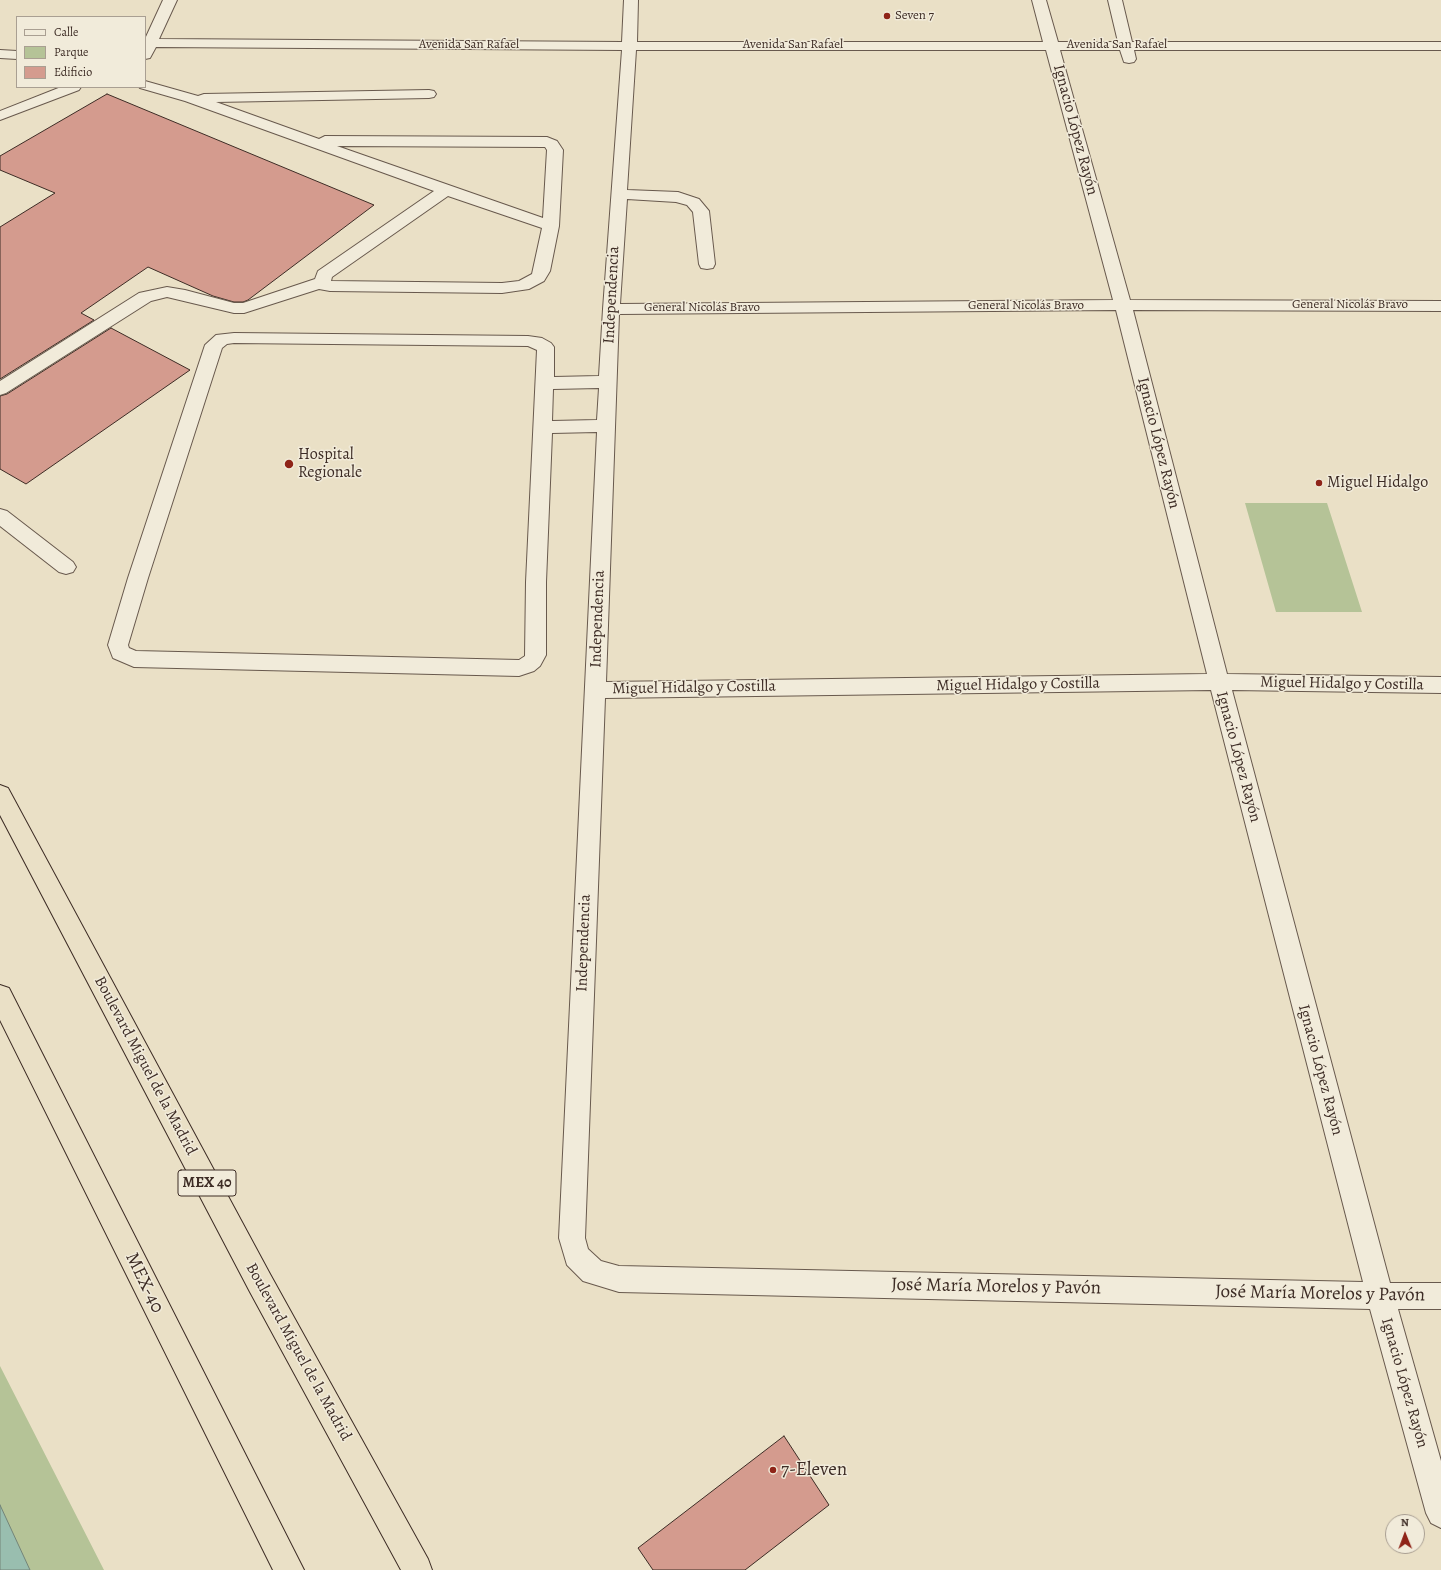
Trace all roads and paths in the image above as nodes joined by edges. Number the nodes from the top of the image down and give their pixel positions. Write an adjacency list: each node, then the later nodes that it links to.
1 (170, 0): 8 (street)
2 (631, 0): 9 (street, Independencia)
3 (1039, 0): 10 (street, Ignacio López Rayón)
4 (1115, 0): 11 (street)
5 (0, 41): 6 (street)
6 (16, 42)
7 (1441, 46): 11 (street, Avenida San Rafael)
8 (146, 50): 9 (street, Avenida San Rafael)
9 (629, 52): 10 (street, Avenida San Rafael); 22 (street, Independencia)
10 (1054, 52): 11 (street, Avenida San Rafael); 26 (street, Ignacio López Rayón)
11 (1127, 52): 14 (street, Avenida San Rafael)
12 (0, 54): 13 (street)
13 (16, 55)
14 (1441, 59)
15 (146, 85): 18 (street)
16 (71, 88): 19 (street)
17 (429, 94): 18 (street)
18 (190, 98): 20 (street)
19 (0, 116)
20 (310, 141): 21 (street); 23 (street)
21 (446, 190): 23 (street); 25 (street)
22 (619, 194): 24 (street); 28 (street, Independencia)
23 (551, 226): 25 (street)
24 (707, 264)
25 (322, 282): 31 (street)
26 (1123, 305): 27 (street, General Nicolás Bravo); 28 (street, General Nicolás Bravo); 36 (street, Ignacio López Rayón)
27 (1441, 306)
28 (611, 309): 30 (street, Independencia)
29 (544, 382): 30 (street); 33 (street); 33 (street)
30 (608, 382): 32 (street, Independencia)
31 (0, 389)
32 (606, 426): 33 (street); 38 (street, Independencia)
33 (542, 427)
34 (0, 516): 35 (street)
35 (66, 567)
36 (1219, 682): 37 (street, Miguel Hidalgo y Costilla); 38 (street, Miguel Hidalgo y Costilla); 42 (street, Ignacio López Rayón)
37 (1441, 685)
38 (595, 690): 41 (street, Independencia)
39 (0, 794): 46 (highway, Boulevard Miguel de la Madrid / MEX 40)
40 (0, 995): 45 (highway, MEX-40)
41 (572, 1238): 42 (street, José María Morelos y Pavón)
42 (1380, 1296): 43 (street, José María Morelos y Pavón); 44 (street, Ignacio López Rayón)
43 (1441, 1296)
44 (1441, 1513)
45 (289, 1570)
46 (417, 1570)

